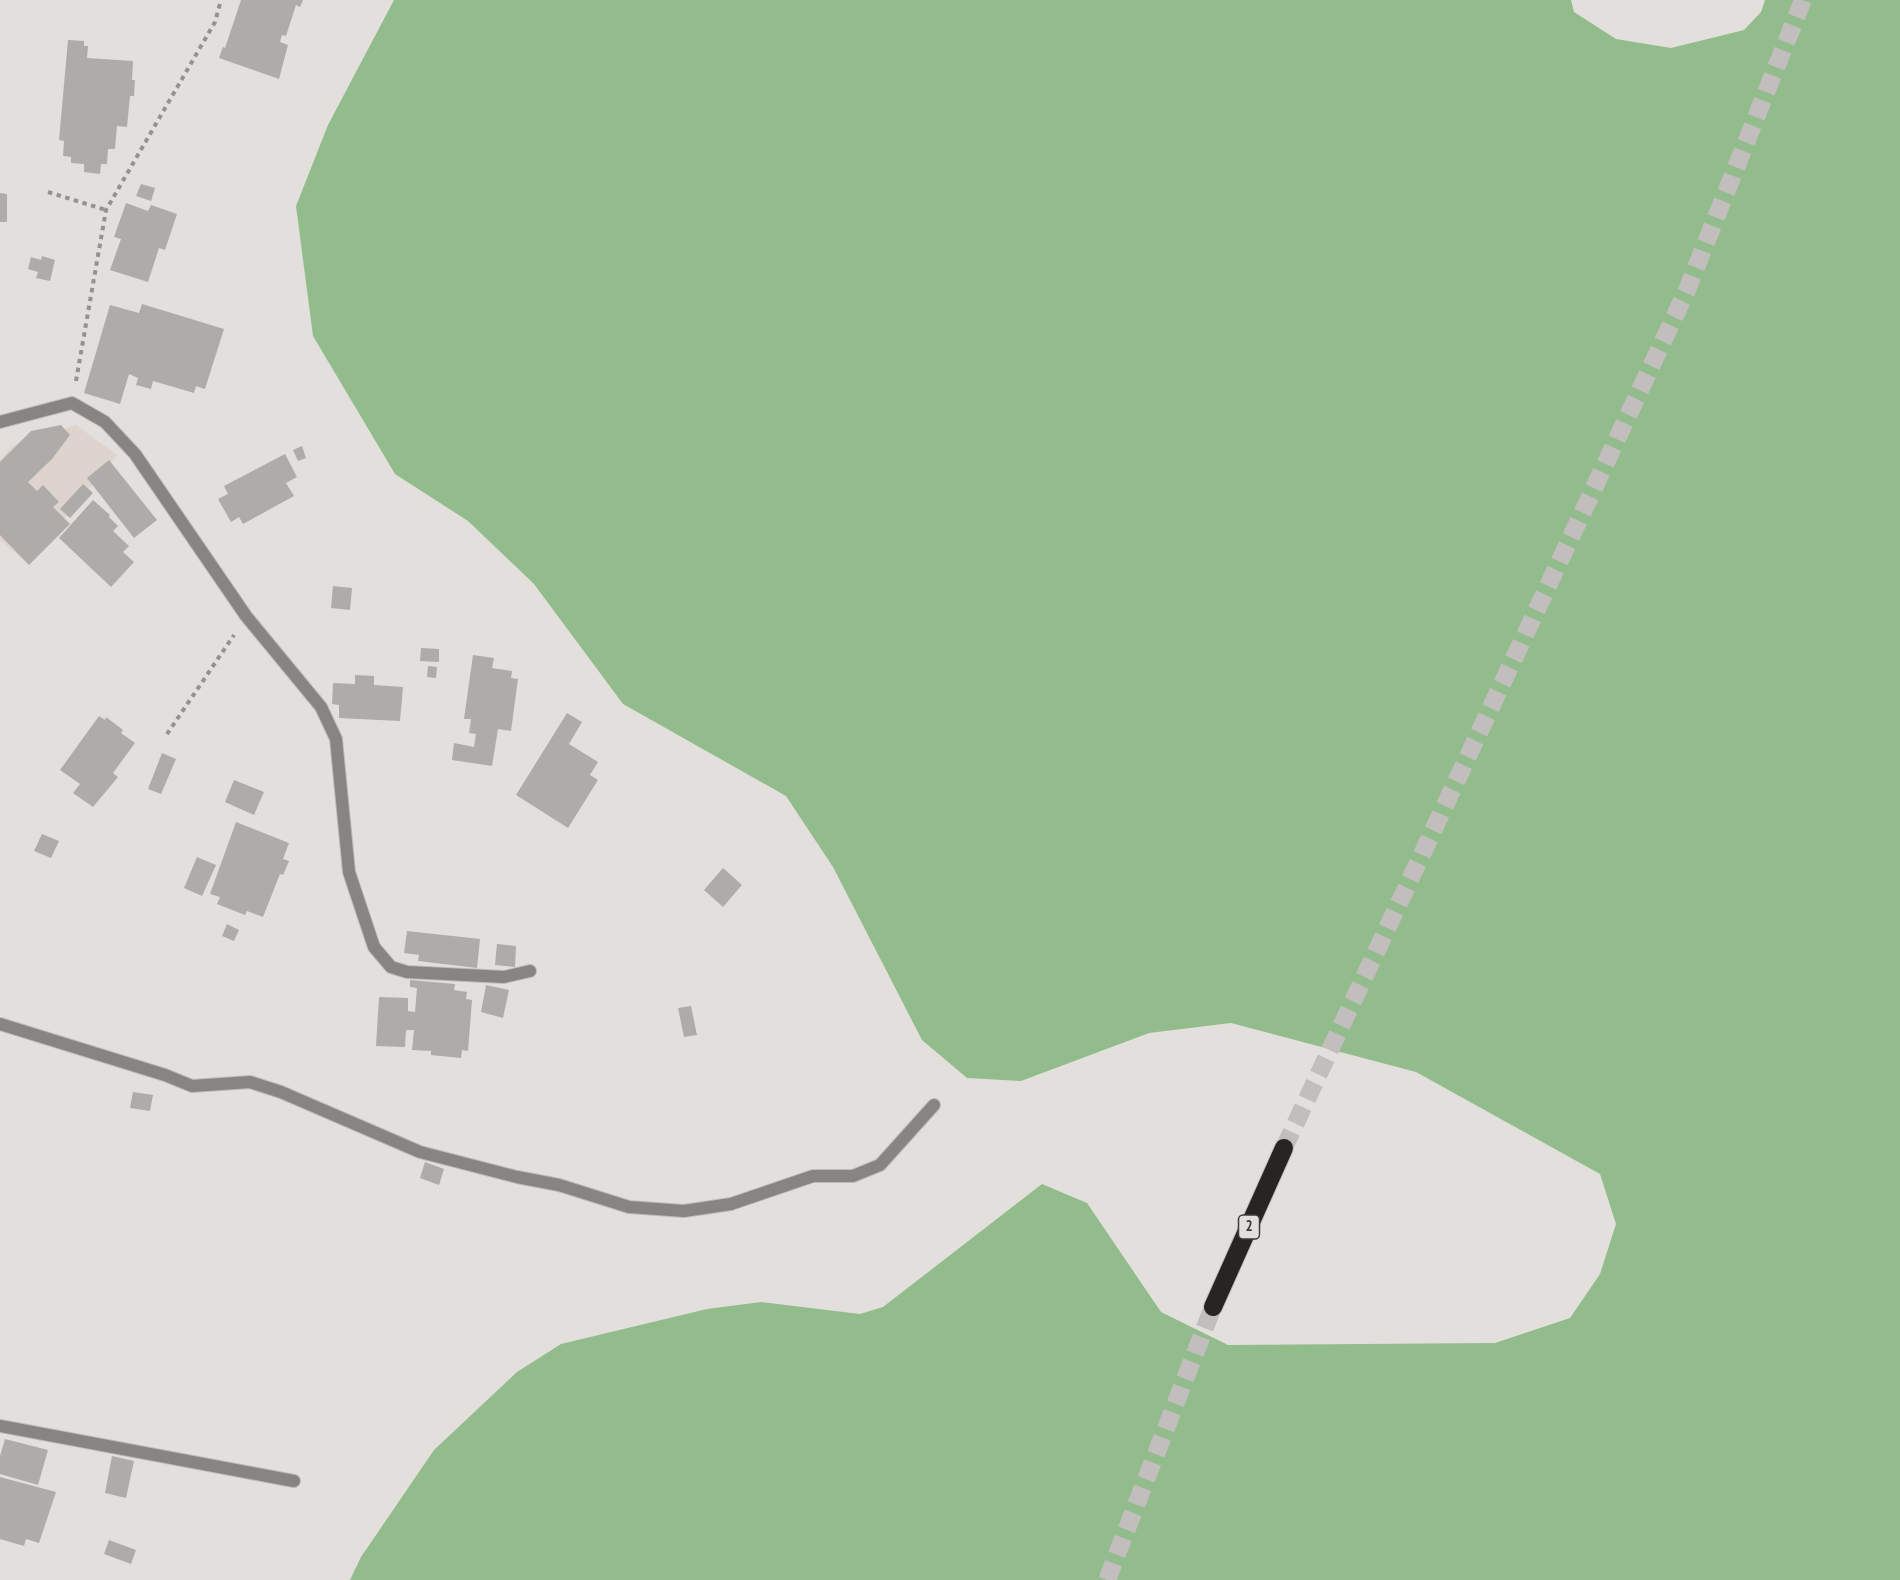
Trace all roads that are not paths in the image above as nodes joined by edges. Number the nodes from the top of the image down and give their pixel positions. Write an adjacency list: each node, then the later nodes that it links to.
1 (0, 422): 2 (street)
2 (530, 971)
3 (0, 1024): 4 (street)
4 (934, 1105)
5 (1284, 1148): 6 (highway, 2)
6 (1213, 1307)
7 (0, 1426): 8 (street)
8 (294, 1481)

